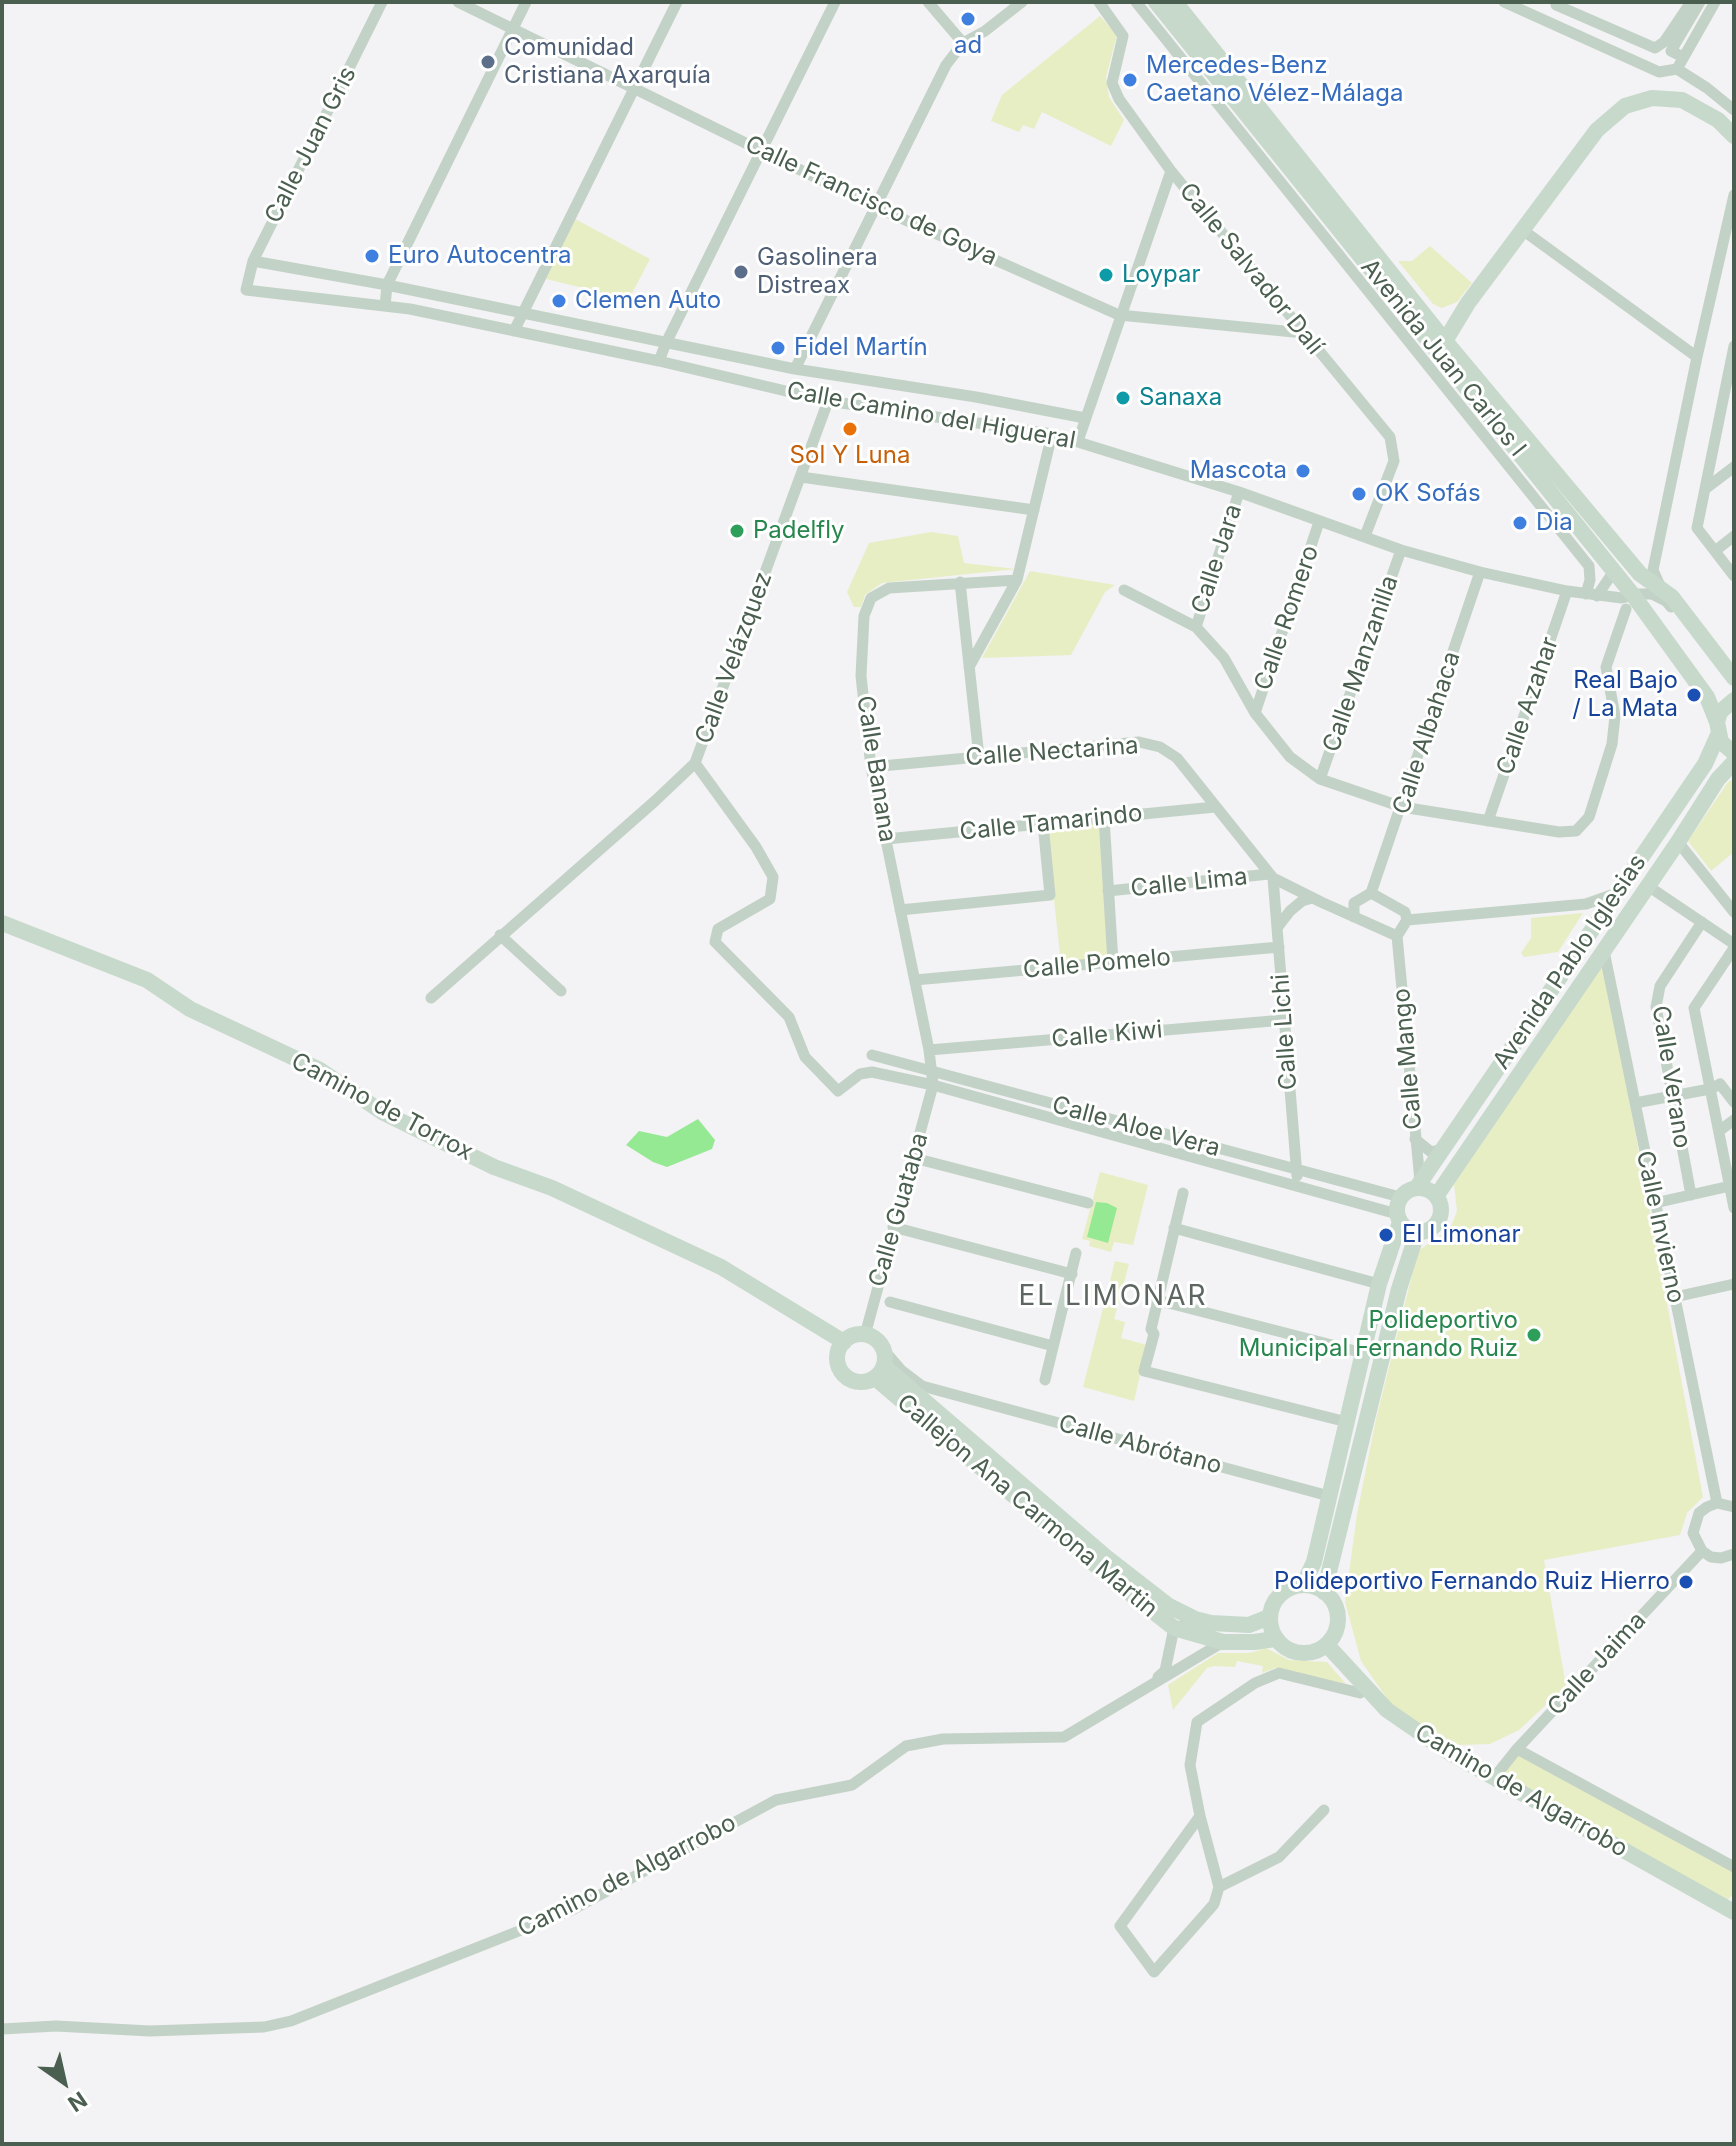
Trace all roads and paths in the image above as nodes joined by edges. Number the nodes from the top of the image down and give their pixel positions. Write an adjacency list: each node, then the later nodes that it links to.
1 (382, 2): 30 (street, Calle Juan Gris)
2 (458, 2): 17 (street, Calle Francisco de Goya)
3 (526, 2): 17 (street)
4 (677, 2): 21 (street)
5 (835, 2): 24 (street)
6 (928, 2): 18 (street)
7 (1022, 2): 18 (street)
8 (1099, 2): 25 (street, Calle Salvador Dalí)
9 (1136, 2): 70 (street)
10 (1156, 2): 62 (street, Avenida Juan Carlos I)
11 (1175, 2): 37 (street, Avenida Juan Carlos I)
12 (1504, 2): 20 (street)
13 (1691, 2): 16 (street)
14 (1700, 2): 19 (street)
15 (1715, 2): 19 (street)
16 (1556, 5)
17 (512, 29): 21 (street, Calle Francisco de Goya); 31 (street)
18 (963, 43): 27 (street)
19 (1683, 57): 20 (street)
20 (1677, 69): 22 (street)
21 (633, 87): 24 (street, Calle Francisco de Goya); 35 (street)
22 (1734, 110)
23 (1734, 136): 29 (street)
24 (762, 151): 27 (street, Calle Francisco de Goya); 41 (street)
25 (1171, 171): 36 (street); 39 (street, Calle Salvador Dalí)
26 (1734, 195): 28 (street)
27 (876, 207): 36 (street, Calle Francisco de Goya); 45 (street)
28 (1730, 223): 43 (street)
29 (1524, 231): 33 (street); 43 (street)
30 (253, 261): 31 (street, Calle Camino del Higueral); 32 (street, Calle Juan Gris)
31 (387, 285): 34 (street); 35 (street, Calle Camino del Higueral)
32 (246, 290): 34 (street, Calle Camino del Higueral)
33 (1468, 303): 37 (street); 40 (street)
34 (385, 306): 38 (street, Calle Camino del Higueral)
35 (522, 314): 38 (street); 41 (street, Calle Camino del Higueral)
36 (1119, 315): 39 (street, Calle Francisco de Goya); 49 (street)
37 (1430, 321): 40 (street, Avenida Juan Carlos I)
38 (514, 331): 44 (street, Calle Camino del Higueral)
39 (1304, 333): 58 (street, Calle Salvador Dalí)
40 (1445, 341): 67 (street, Avenida Juan Carlos I)
41 (666, 343): 44 (street); 45 (street, Calle Camino del Higueral)
42 (1734, 346): 46 (street)
43 (1697, 357): 67 (street)
44 (659, 361): 47 (street, Calle Camino del Higueral)
45 (795, 369): 49 (street, Calle Camino del Higueral)
46 (1725, 392): 48 (street); 54 (street)
47 (828, 401): 50 (street, Calle Camino del Higueral); 53 (street, Calle Velázquez)
48 (1734, 404)
49 (1085, 418): 51 (street)
50 (1052, 434): 51 (street, Calle Camino del Higueral); 56 (street)
51 (1078, 441): 55 (street, Calle Camino del Higueral)
52 (1734, 467): 54 (street)
53 (801, 477): 56 (street); 82 (street, Calle Velázquez)
54 (1705, 489): 61 (street)
55 (1239, 492): 57 (street, Calle Camino del Higueral); 72 (street, Calle Jara)
56 (1034, 510): 65 (street)
57 (1319, 522): 58 (street, Calle Camino del Higueral); 77 (street, Calle Romero)
58 (1365, 536): 60 (street, Calle Camino del Higueral)
59 (1734, 536): 61 (street)
60 (1401, 550): 63 (street, Calle Camino del Higueral); 84 (street, Calle Manzanilla)
61 (1715, 551): 64 (street)
62 (1614, 571): 70 (street); 71 (street, Avenida Juan Carlos I)
63 (1480, 572): 69 (street, Calle Camino del Higueral); 86 (street, Calle Albahaca)
64 (1734, 576)
65 (1017, 580): 66 (street, Calle Banana); 74 (street)
66 (960, 582): 74 (street); 83 (street, Calle Banana)
67 (1661, 588): 73 (street, Avenida Juan Carlos I)
68 (1124, 590): 72 (street)
69 (1567, 591): 70 (street, Calle Camino del Higueral); 88 (street, Calle Azahar)
70 (1596, 596): 71 (street, Calle Camino del Higueral)
71 (1630, 602): 73 (street, Calle Camino del Higueral); 78 (street, Avenida Juan Carlos I); 88 (street)
72 (1196, 627): 77 (street)
73 (1701, 635): 75 (street, Avenida Juan Carlos I)
74 (969, 667): 80 (street)
75 (1734, 678)
76 (1734, 700): 78 (street, Avenida Pablo Iglesias)
77 (1255, 713): 84 (street)
78 (1717, 729): 79 (street, Avenida Juan Carlos I); 96 (street, Avenida Pablo Iglesias)
79 (1734, 753)
80 (979, 757): 83 (street, Calle Nectarina); 85 (street, Calle Nectarina)
81 (1734, 762): 91 (street, Avenida Pablo Iglesias)
82 (695, 763): 107 (street, Calle Velázquez); 120 (street, Calle Aloe Vera)
83 (871, 767): 90 (street, Calle Banana)
84 (1320, 779): 86 (street)
85 (1215, 807): 87 (street, Calle Tamarindo); 92 (street, Calle Nectarina)
86 (1402, 807): 88 (street); 95 (street, Calle Albahaca)
87 (1104, 818): 89 (street, Calle Tamarindo); 94 (street)
88 (1488, 821)
89 (1043, 824): 90 (street, Calle Tamarindo); 99 (street)
90 (886, 839): 99 (street, Calle Banana)
91 (1678, 842): 93 (street, Avenida Pablo Iglesias); 100 (street)
92 (1271, 876): 94 (street, Calle Lima); 97 (street, Calle Nectarina); 106 (street, Calle Lichi)
93 (1648, 886): 104 (street); 111 (street, Avenida Pablo Iglesias)
94 (1108, 891): 112 (street)
95 (1371, 893): 101 (street, Calle Albahaca); 102 (street)
96 (1618, 893): 98 (street); 103 (street, Avenida Pablo Iglesias)
97 (1312, 898): 101 (street, Calle Nectarina); 106 (street)
98 (1586, 904): 102 (street); 103 (street)
99 (900, 910): 113 (street, Calle Banana)
100 (1734, 912)
101 (1354, 917): 108 (street, Calle Nectarina)
102 (1407, 920): 108 (street)
103 (1599, 921): 128 (street, Avenida Pablo Iglesias)
104 (1702, 922): 109 (street); 122 (street, Calle Verano)
105 (2, 923): 152 (street, Camino de Torrox)
106 (1277, 928): 110 (street, Calle Lichi)
107 (500, 935): 114 (street); 115 (street, Calle Velázquez)
108 (1397, 936): 127 (street, Calle Mango)
109 (1734, 946): 121 (street)
110 (1279, 947): 112 (street, Calle Pomelo); 116 (street, Calle Lichi)
111 (1604, 951): 124 (street, Calle Invierno); 135 (street, Avenida Pablo Iglesias)
112 (1113, 962): 113 (street, Calle Pomelo)
113 (915, 980): 117 (street, Calle Banana)
114 (561, 991)
115 (431, 998)
116 (1284, 1020): 117 (street, Calle Kiwi); 130 (street, Calle Lichi)
117 (929, 1050): 119 (street, Calle Banana)
118 (872, 1055): 119 (street, Calle Aloe Vera)
119 (931, 1072): 120 (street, Calle Banana); 130 (street, Calle Aloe Vera)
120 (933, 1085): 129 (street, Calle Guataba); 132 (street, Calle Aloe Vera)
121 (1710, 1089): 122 (street); 123 (street); 126 (street)
122 (1671, 1096): 124 (street); 136 (street, Calle Verano)
123 (1734, 1102)
124 (1635, 1103): 138 (street, Calle Invierno)
125 (1734, 1120): 126 (street)
126 (1719, 1131): 133 (street)
127 (1415, 1139): 128 (street); 131 (street, Calle Mango)
128 (1443, 1149): 131 (street, Avenida Pablo Iglesias)
129 (914, 1158): 137 (street); 141 (street, Calle Guataba)
130 (1295, 1170): 132 (street, Calle Lichi); 140 (street, Calle Aloe Vera)
131 (1418, 1184): 135 (street); 140 (street)
132 (1299, 1186): 140 (street, Calle Aloe Vera)
133 (1730, 1186): 136 (street); 139 (street)
134 (1183, 1193): 142 (street)
135 (1437, 1195): 143 (street)
136 (1691, 1195): 138 (street)
137 (1088, 1203)
138 (1655, 1203): 148 (street, Calle Invierno)
139 (1734, 1208)
140 (1399, 1211): 143 (street); 146 (street)
141 (893, 1227): 145 (street); 151 (street, Calle Guataba)
142 (1174, 1228): 146 (street); 149 (street)
143 (1417, 1233): 167 (street)
144 (1076, 1253): 145 (street)
145 (1072, 1274): 153 (street)
146 (1379, 1284): 155 (street)
147 (1734, 1284): 148 (street)
148 (1675, 1297): 162 (street, Calle Invierno)
149 (1157, 1300): 155 (street); 160 (street)
150 (890, 1302): 153 (street)
151 (865, 1335): 152 (street); 154 (street)
152 (844, 1342): 156 (street)
153 (1053, 1346): 157 (street)
154 (883, 1349): 156 (street); 158 (street, Calle Abrótano)
155 (1363, 1353): 160 (street)
156 (880, 1372): 159 (street, Callejon Ana Carmona Martin); 170 (street, Callejon Ana Carmona Martin)
157 (1045, 1380)
158 (951, 1394): 159 (street); 161 (street, Calle Abrótano)
159 (937, 1412): 169 (street, Callejon Ana Carmona Martin)
160 (1347, 1422): 161 (street)
161 (1329, 1496): 166 (street)
162 (1717, 1503): 163 (street); 164 (street)
163 (1734, 1507)
164 (1702, 1551): 165 (street); 176 (street, Calle Jaima)
165 (1733, 1556)
166 (1303, 1585): 167 (street); 168 (street)
167 (1324, 1592): 173 (street)
168 (1269, 1617): 169 (street, Callejon Ana Carmona Martin); 171 (street)
169 (1195, 1619): 170 (street)
170 (1174, 1628): 172 (street, Callejon Ana Carmona Martin); 175 (street, Camino de Algarrobo)
171 (1275, 1639): 172 (street, Callejon Ana Carmona Martin); 173 (street)
172 (1223, 1642): 175 (street, Camino de Algarrobo)
173 (1327, 1645): 174 (street, Camino de Algarrobo)
174 (1366, 1688): 177 (street, Camino de Algarrobo); 179 (street)
175 (1142, 1692): 183 (street, Camino de Algarrobo)
176 (1517, 1749): 177 (street, Calle Jaima); 180 (street)
177 (1493, 1779): 182 (street, Camino de Algarrobo)
178 (1324, 1810): 181 (street)
179 (1200, 1816): 181 (street); 181 (street)
180 (1734, 1867)
181 (1219, 1887)
182 (1731, 1907)
183 (2, 2029)

